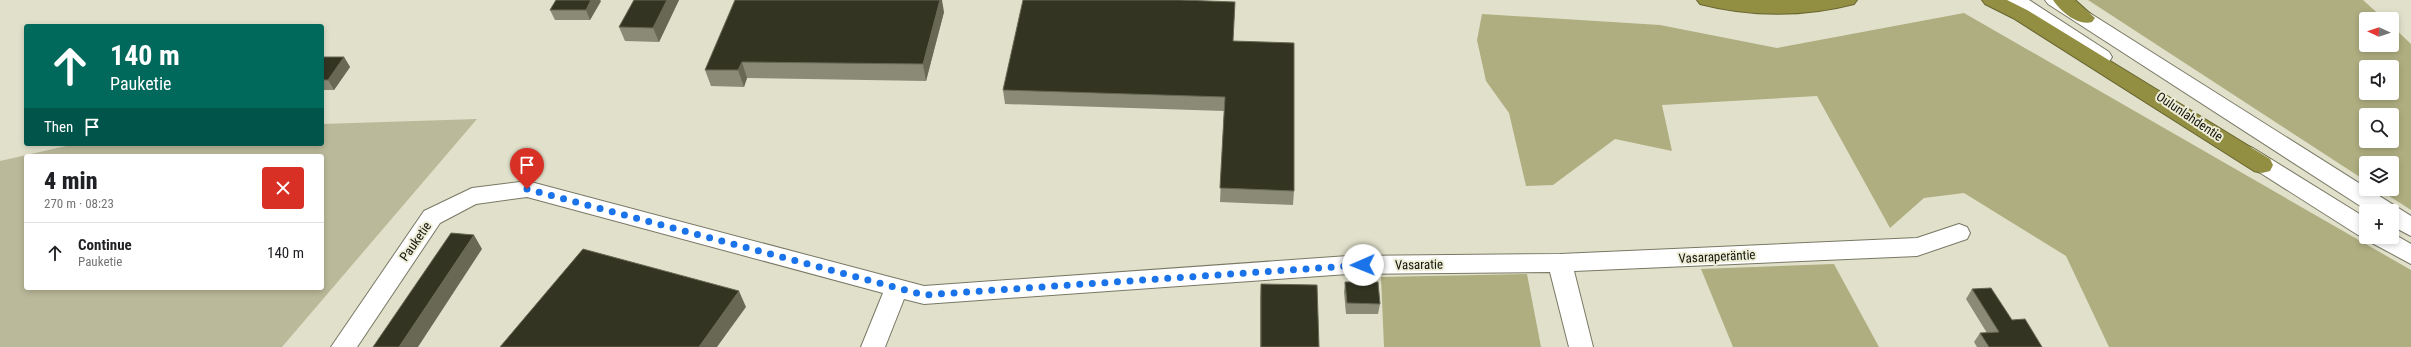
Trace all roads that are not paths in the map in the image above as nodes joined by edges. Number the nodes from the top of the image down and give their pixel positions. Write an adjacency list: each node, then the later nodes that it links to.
1 (1707, 0): 2 (highway)
2 (1847, 0)
3 (1992, 0): 8 (highway)
4 (2016, 0): 8 (street, Oulunlahdentie)
5 (2055, 0): 7 (street, Oulunlahdentie)
6 (2063, 0): 7 (highway)
7 (2085, 18): 9 (street, Oulunlahdentie)
8 (2262, 165): 11 (street, Oulunlahdentie)
9 (2374, 204)
10 (2399, 220): 12 (street)
11 (2359, 224)
12 (2411, 228)
13 (1959, 233): 16 (street, Vasaraperäntie)
14 (2393, 244): 15 (street)
15 (2411, 254)
16 (1560, 263): 17 (street, Vasaratie); 20 (street)
17 (897, 287): 18 (street, Pauketie); 19 (street)
18 (342, 347)
19 (873, 347)
20 (1581, 347)

